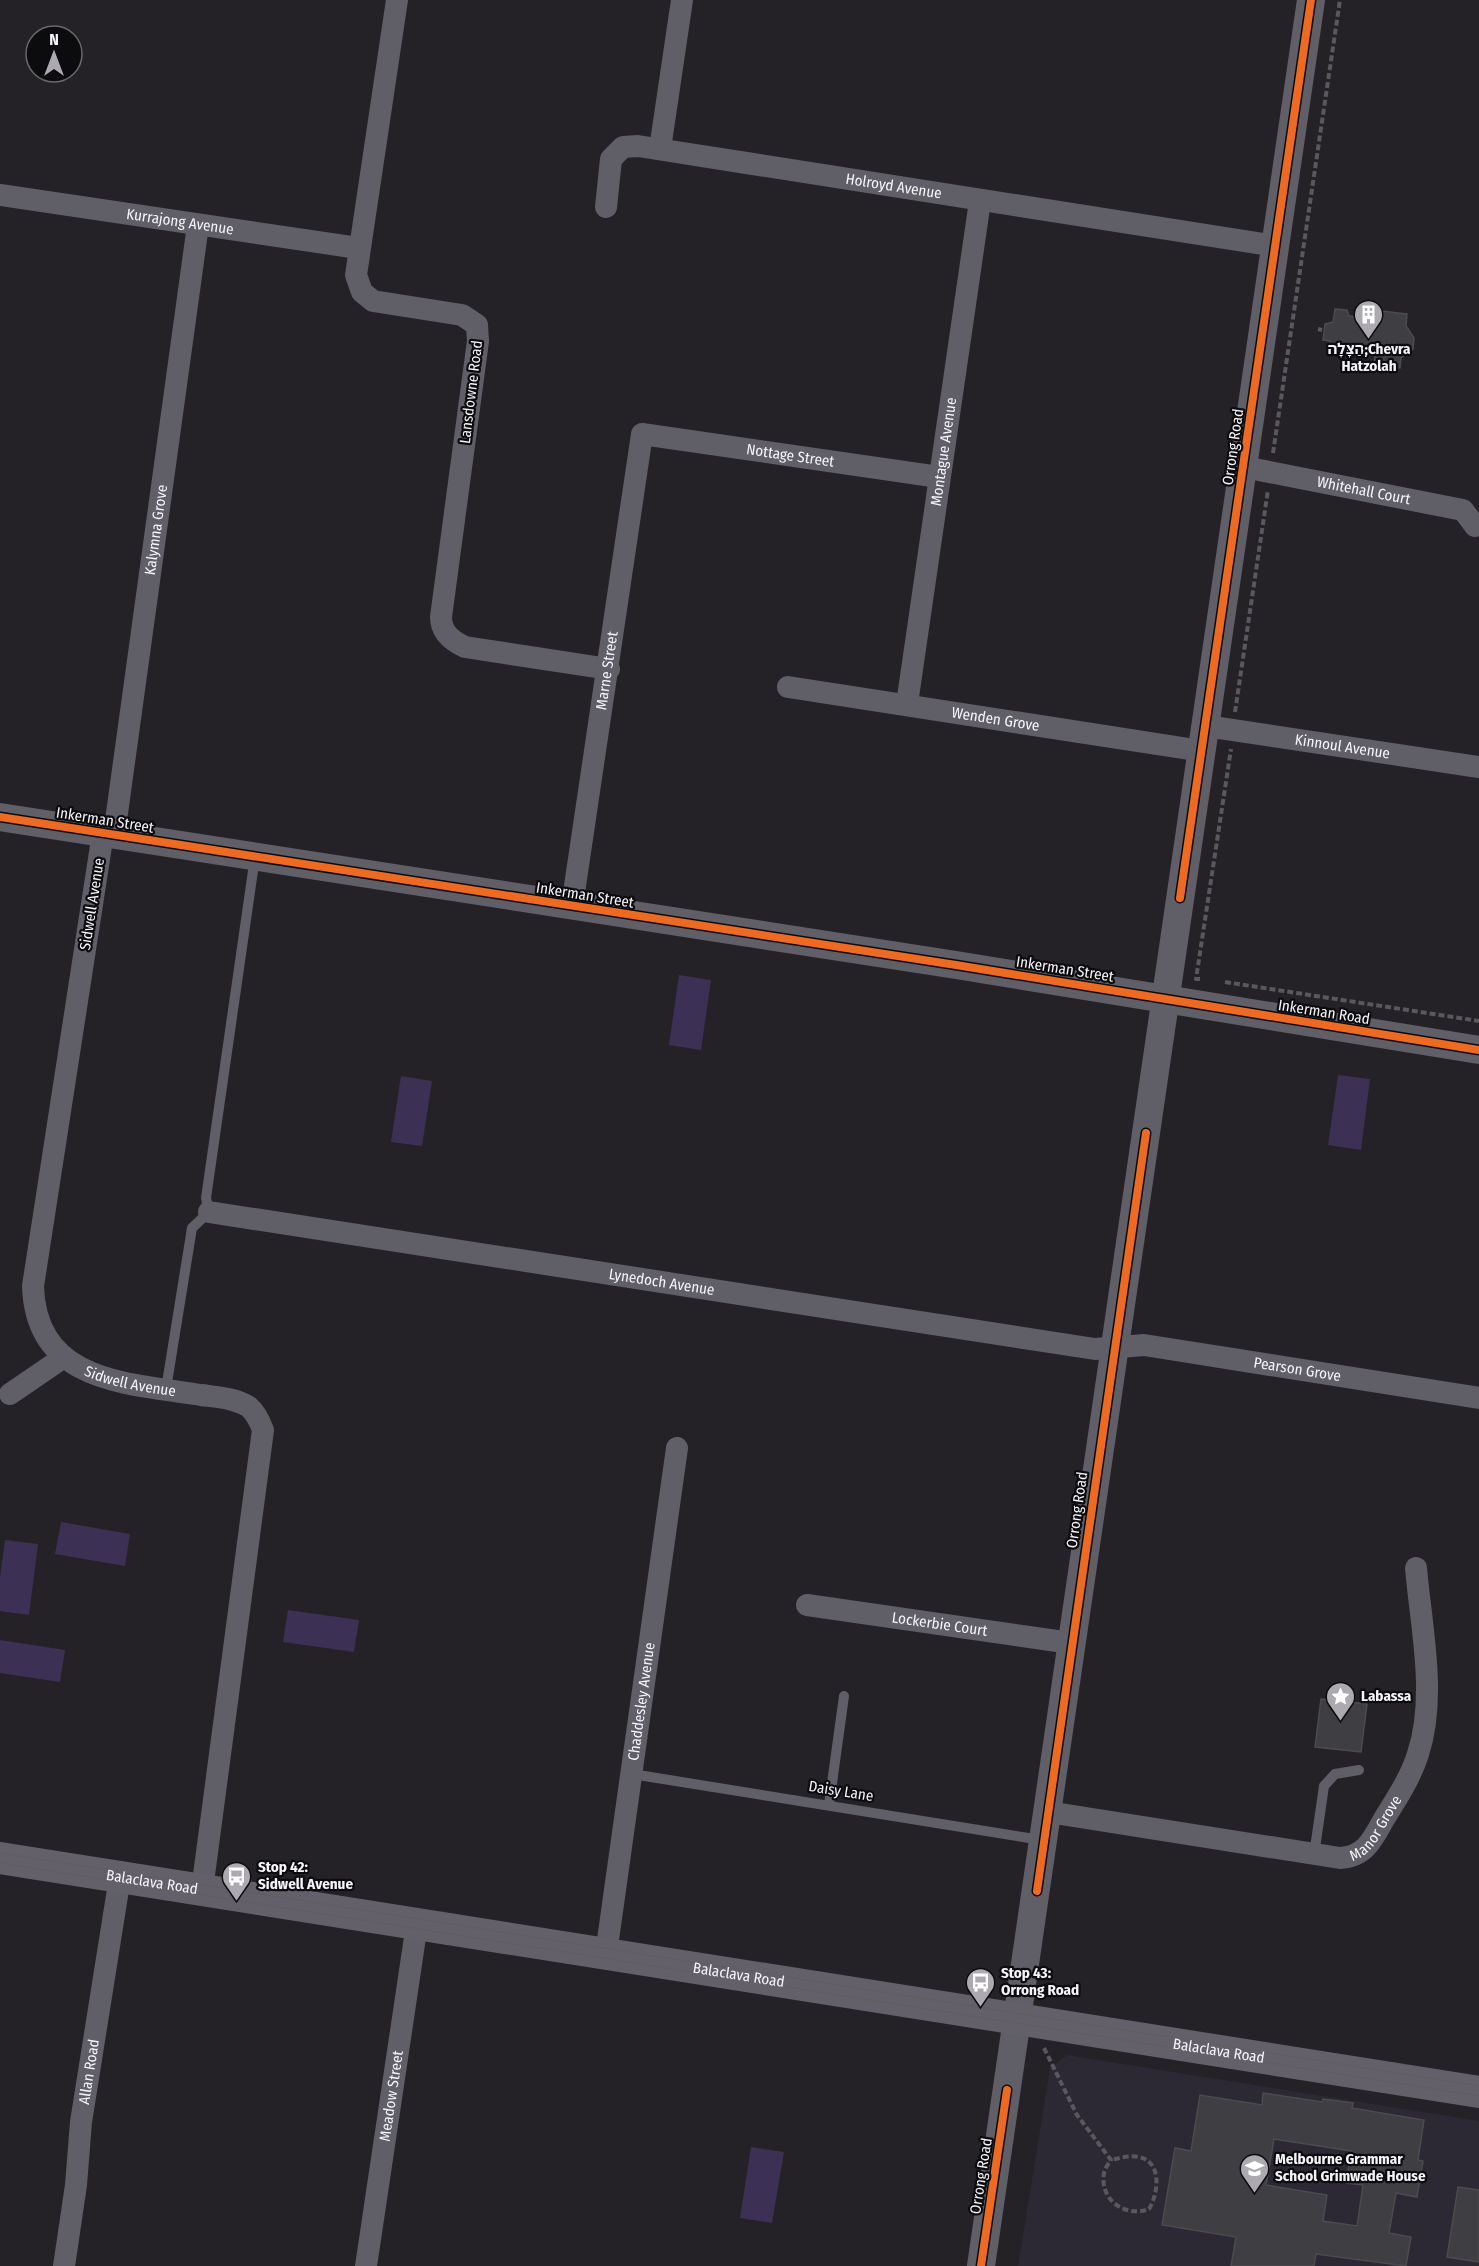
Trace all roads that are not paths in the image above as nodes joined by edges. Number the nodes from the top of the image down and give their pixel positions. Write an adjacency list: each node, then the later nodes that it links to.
1 (397, 0): 10 (street, Lansdowne Road)
2 (681, 0): 4 (street)
3 (1310, 0): 9 (street, Orrong Road)
4 (660, 149): 6 (street, Holroyd Avenue); 7 (street, Holroyd Avenue)
5 (0, 195): 8 (street, Kurrajong Avenue)
6 (980, 201): 9 (street, Holroyd Avenue); 13 (street, Montague Avenue)
7 (606, 207)
8 (198, 225): 10 (street, Kurrajong Avenue); 21 (street, Kalymna Grove)
9 (1276, 246): 12 (street, Orrong Road)
10 (358, 248): 15 (street, Lansdowne Road)
11 (642, 434): 13 (street, Nottage Street); 15 (street, Marne Street)
12 (1244, 467): 14 (street, Whitehall Court); 18 (street, Orrong Road)
13 (939, 477): 17 (street, Montague Avenue)
14 (1475, 526)
15 (609, 669): 23 (street, Marne Street)
16 (788, 687): 17 (street, Wenden Grove)
17 (907, 704): 18 (street, Wenden Grove)
18 (1204, 739): 19 (street, Kinnoul Avenue); 24 (street, Orrong Road)
19 (1479, 767)
20 (0, 817): 21 (street, Inkerman Street)
21 (109, 834): 22 (street, Inkerman Street); 28 (street, Sidwell Avenue)
22 (255, 857): 23 (street, Inkerman Street); 26 (lane)
23 (572, 906): 24 (street, Inkerman Street)
24 (1166, 999): 25 (street, Inkerman Road); 27 (street, Orrong Road)
25 (1479, 1050)
26 (209, 1212): 27 (street, Lynedoch Avenue); 29 (lane)
27 (1115, 1346): 31 (street, Pearson Grove); 35 (street, Orrong Road)
28 (64, 1357): 29 (street, Sidwell Avenue); 30 (street)
29 (166, 1389): 45 (street, Sidwell Avenue)
30 (10, 1394)
31 (1479, 1398)
32 (677, 1448): 38 (street, Chaddesley Avenue)
33 (1416, 1568): 42 (street, Manor Grove)
34 (807, 1605): 35 (street, Lockerbie Court)
35 (1071, 1644): 40 (street, Orrong Road)
36 (844, 1696): 39 (lane)
37 (1359, 1770): 42 (lane)
38 (632, 1774): 39 (lane, Daisy Lane); 47 (street, Chaddesley Avenue)
39 (829, 1804): 41 (lane, Daisy Lane)
40 (1048, 1812): 41 (street, Orrong Road); 42 (street, Manor Grove)
41 (1044, 1840): 48 (street, Orrong Road)
42 (1314, 1855)
43 (0, 1858): 44 (main road, Balaclava Road)
44 (120, 1877): 45 (main road, Balaclava Road); 50 (street, Allan Road)
45 (202, 1890): 46 (main road, Balaclava Road)
46 (417, 1924): 47 (main road, Balaclava Road); 51 (street, Meadow Street)
47 (606, 1954): 48 (main road, Balaclava Road)
48 (1017, 2019): 49 (main road, Balaclava Road); 52 (street, Orrong Road)
49 (1479, 2092)
50 (64, 2266)
51 (366, 2266)
52 (981, 2266)

